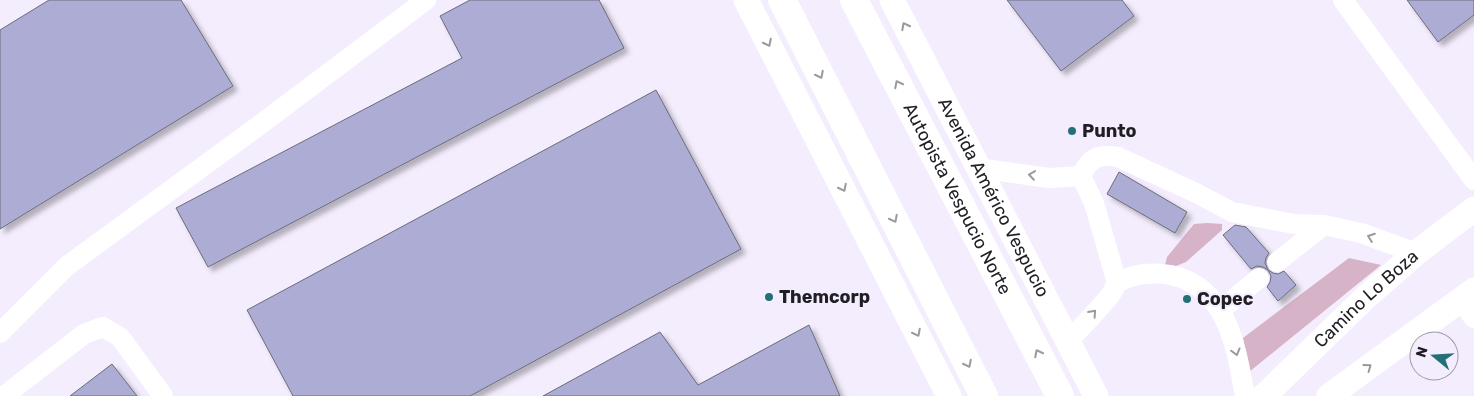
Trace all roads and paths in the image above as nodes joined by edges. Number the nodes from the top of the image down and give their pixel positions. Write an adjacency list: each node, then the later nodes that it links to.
1 (426, 0): 18 (lane)
2 (746, 0): 22 (main road, one-way to 22)
3 (782, 0): 23 (highway, one-way to 23)
4 (854, 0): 24 (highway, Autopista Vespucio Norte, one-way to 4)
5 (892, 0): 7 (main road, Avenida Américo Vespucio, one-way to 5)
6 (1343, 0): 9 (lane)
7 (978, 168): 8 (lane, one-way to 7); 19 (main road, Avenida Américo Vespucio)
8 (1080, 176): 11 (lane); 15 (lane)
9 (1474, 180)
10 (1474, 209): 12 (main road, Camino Lo Boza)
11 (1324, 226): 12 (lane, one-way to 11); 13 (lane)
12 (1416, 253): 27 (main road, Camino Lo Boza)
13 (1277, 262)
14 (1259, 278): 17 (lane)
15 (1117, 283): 17 (lane); 19 (lane, one-way to 15)
16 (1469, 303): 28 (main road, one-way to 16)
17 (1221, 310): 26 (lane, one-way to 26)
18 (0, 333)
19 (1068, 342): 25 (main road, Avenida Américo Vespucio)
20 (4, 396): 21 (lane)
21 (163, 396)
22 (949, 396)
23 (984, 396)
24 (1060, 396)
25 (1096, 396)
26 (1245, 396)
27 (1264, 396)
28 (1329, 396)

